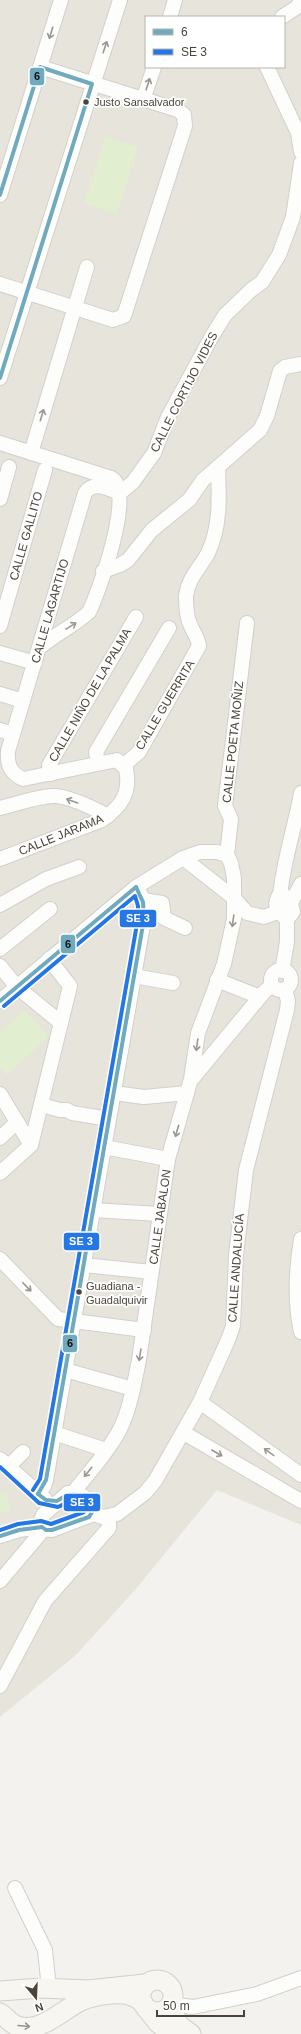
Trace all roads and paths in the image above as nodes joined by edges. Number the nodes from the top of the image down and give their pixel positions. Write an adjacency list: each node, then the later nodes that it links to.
1 (61, 0): 7 (street, one-way to 7)
2 (120, 0): 10 (street, one-way to 2)
3 (175, 0): 5 (street)
4 (301, 1): 6 (street)
5 (170, 16)
6 (284, 16)
7 (40, 67): 10 (street); 14 (street)
8 (154, 68): 11 (street, one-way to 8)
9 (267, 68): 12 (street)
10 (92, 84): 11 (street); 17 (street)
11 (143, 100): 18 (street)
12 (301, 152)
13 (301, 163): 26 (street, CALLE CORTIJO VIDES)
14 (0, 195)
15 (87, 267): 18 (street)
16 (0, 284): 17 (street)
17 (26, 292): 18 (street); 20 (street)
18 (75, 308): 22 (street, one-way to 18)
19 (301, 364): 24 (street)
20 (0, 378)
21 (0, 443): 22 (street)
22 (31, 452): 26 (street)
23 (9, 467): 27 (street)
24 (218, 467): 28 (street); 40 (street, CALLE GUERRITA)
25 (45, 470): 31 (street, CALLE GALLITO)
26 (120, 493): 28 (street); 33 (street, CALLE LAGARTIJO)
27 (0, 499)
28 (103, 571): 33 (street, one-way to 28)
29 (136, 617): 42 (street, CALLE NIÑO DE LA PALMA)
30 (247, 623): 46 (street, CALLE POETA MOÑIZ)
31 (0, 626)
32 (168, 628): 39 (street)
33 (39, 648): 35 (street, CALLE LAGARTIJO)
34 (0, 653): 35 (street)
35 (35, 663): 37 (street, CALLE LAGARTIJO)
36 (0, 694): 37 (street)
37 (24, 701): 38 (street, CALLE LAGARTIJO)
38 (7, 732): 41 (street, CALLE LAGARTIJO)
39 (98, 763): 40 (street); 42 (street)
40 (124, 765): 45 (street, CALLE JARAMA)
41 (4, 766): 42 (street)
42 (51, 774)
43 (301, 793): 55 (street)
44 (0, 808): 45 (street, one-way to 44)
45 (108, 816): 47 (street, CALLE JARAMA)
46 (227, 855): 48 (street); 52 (street, CALLE POETA MOÑIZ)
47 (0, 859)
48 (188, 862): 51 (street); 52 (street)
49 (79, 867): 54 (street)
50 (301, 884): 55 (street)
51 (136, 887): 53 (street); 59 (street)
52 (234, 898): 55 (street); 62 (street, CALLE POETA MOÑIZ, one-way to 62)
53 (144, 900): 57 (street); 61 (street)
54 (0, 905)
55 (284, 907): 65 (street, CALLE ANDALUCÍA)
56 (50, 909): 58 (street)
57 (185, 928)
58 (0, 949)
59 (49, 958): 64 (street); 68 (street)
60 (0, 966): 64 (street)
61 (134, 976): 63 (street); 70 (street)
62 (218, 980): 66 (street); 69 (street, CALLE POETA MOÑIZ, one-way to 69)
63 (173, 983)
64 (17, 986): 67 (street); 68 (street)
65 (279, 987): 66 (street); 92 (street, CALLE ANDALUCÍA)
66 (260, 997): 69 (street)
67 (0, 1001)
68 (61, 1022): 73 (street)
69 (191, 1079): 71 (street, CALLE POETA MOÑIZ)
70 (114, 1093): 71 (street); 74 (street)
71 (187, 1093): 79 (street, CALLE JABALON, one-way to 79)
72 (0, 1094): 75 (street)
73 (41, 1105): 74 (street); 77 (street)
74 (109, 1119): 78 (street)
75 (17, 1122): 76 (street); 77 (street)
76 (0, 1138)
77 (31, 1145): 80 (street)
78 (104, 1147): 79 (street); 81 (street)
79 (168, 1160): 82 (street, CALLE JABALON)
80 (0, 1173)
81 (93, 1210): 82 (street); 85 (street)
82 (159, 1214): 86 (street, CALLE JABALON)
83 (301, 1239): 89 (street)
84 (0, 1259): 87 (street, one-way to 87)
85 (84, 1265): 86 (street); 87 (street)
86 (151, 1272): 88 (street, CALLE JABALON)
87 (74, 1320): 88 (street); 90 (street)
88 (144, 1330): 91 (street, CALLE JABALON, one-way to 91)
89 (301, 1332)
90 (65, 1370): 91 (street); 93 (street)
91 (133, 1389): 95 (street, CALLE JABALON)
92 (200, 1402): 94 (street, CALLE ANDALUCÍA); 98 (street, one-way to 92)
93 (54, 1433): 95 (street); 101 (street)
94 (184, 1434): 100 (street, one-way to 100); 103 (street, CALLE ANDALUCÍA)
95 (106, 1450): 99 (street, CALLE JABALON, one-way to 99)
96 (23, 1452): 97 (street)
97 (4, 1463): 101 (street)
98 (301, 1475)
99 (73, 1492): 101 (street); 102 (street)
100 (301, 1500)
101 (42, 1513): 102 (street); 104 (street); 106 (street)
102 (91, 1513): 103 (street)
103 (109, 1517): 108 (street)
104 (22, 1530): 105 (street); 106 (street)
105 (0, 1536)
106 (30, 1546): 107 (street)
107 (0, 1581)
108 (0, 1686)
109 (15, 1888): 112 (street)
110 (301, 1978): 115 (street)
111 (145, 1984): 112 (street); 114 (street); 115 (street)
112 (49, 1989): 113 (street); 117 (street)
113 (0, 1991)
114 (144, 2005): 115 (street); 117 (street); 118 (street)
115 (170, 2005): 119 (street)
116 (1, 2013): 117 (street, one-way to 117)
117 (47, 2027)
118 (159, 2032)
119 (191, 2034)

